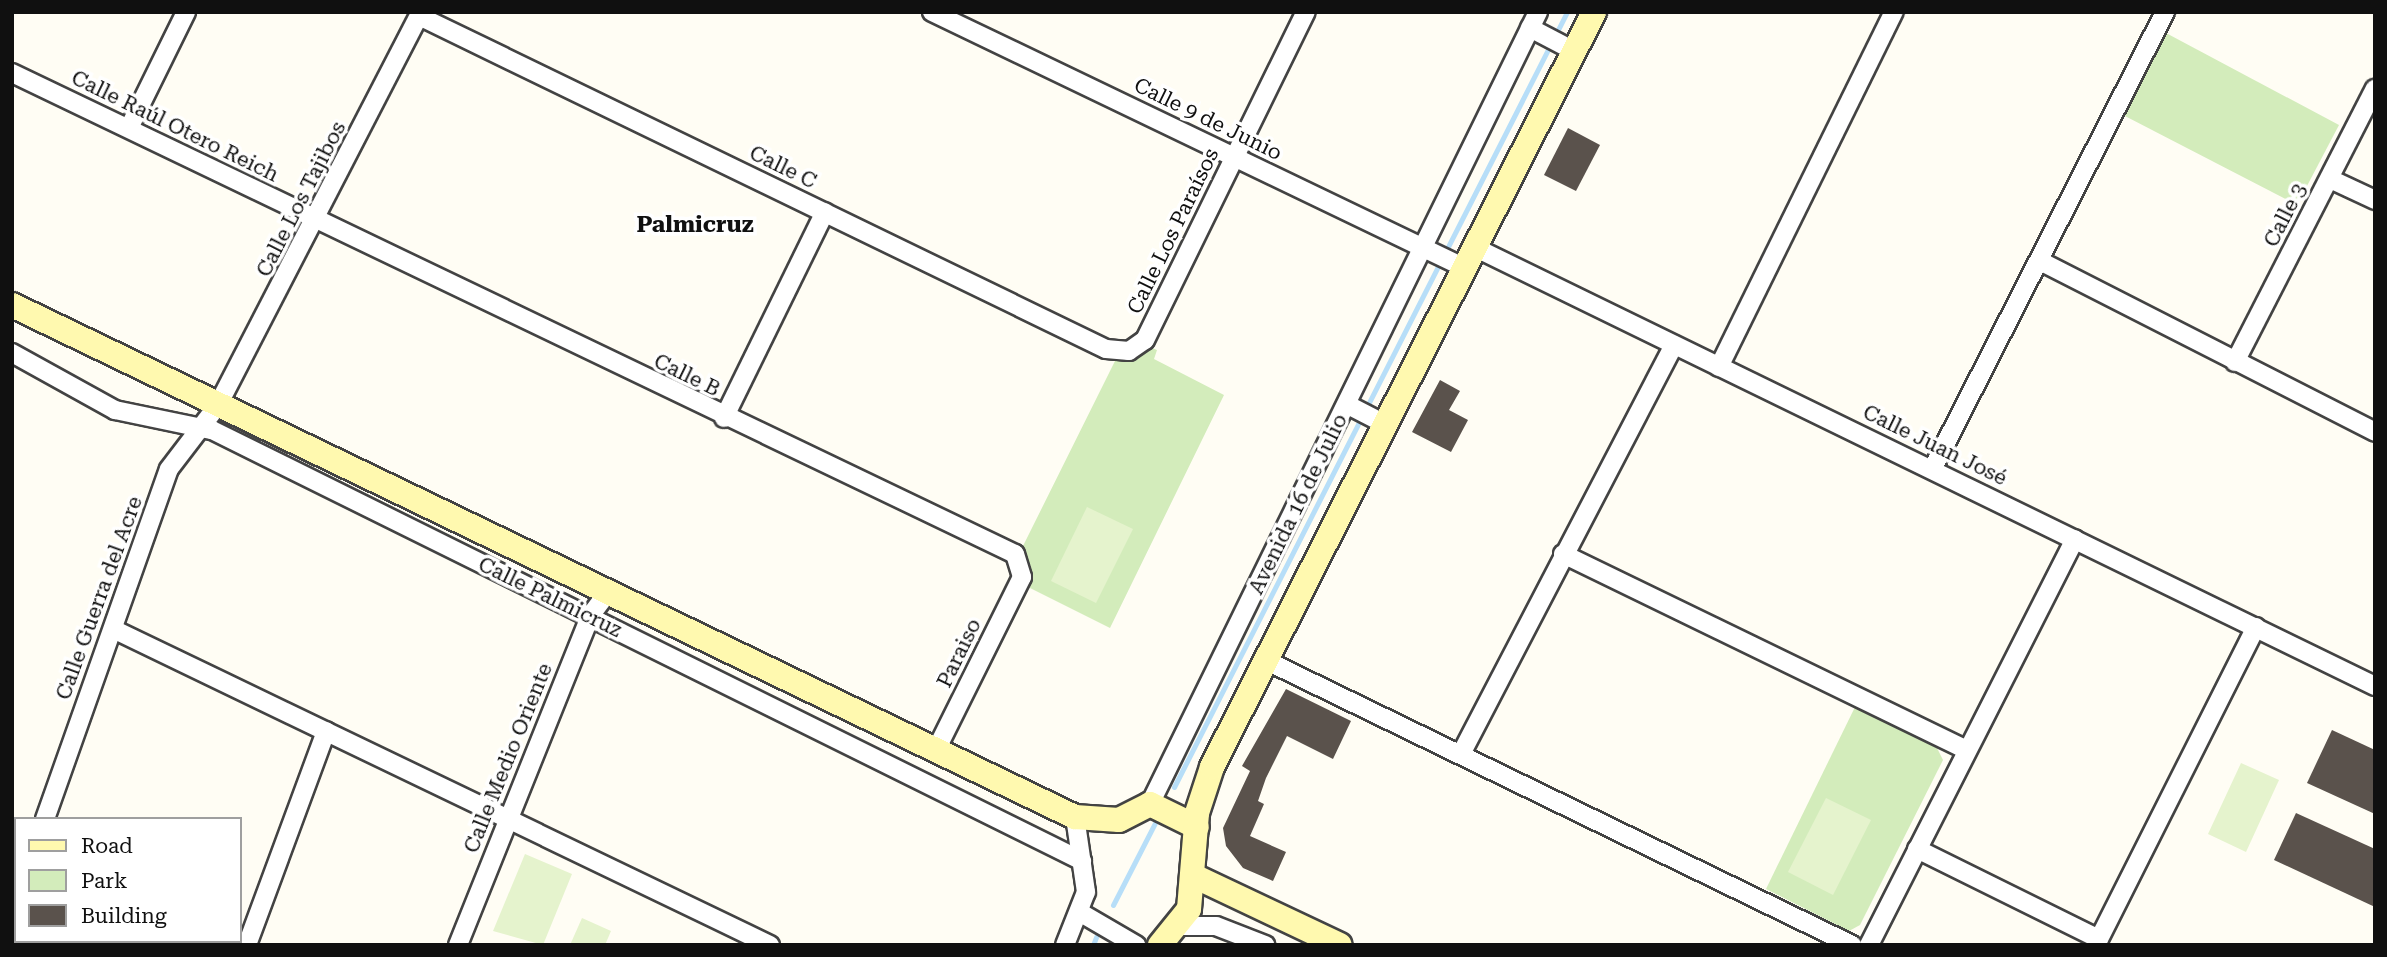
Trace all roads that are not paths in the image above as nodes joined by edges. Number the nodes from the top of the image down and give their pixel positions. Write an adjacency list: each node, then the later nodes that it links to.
1 (186, 12): 11 (street)
2 (932, 12): 12 (street, Calle 9 de Junio)
3 (1306, 12): 12 (street, Calle Los Paraísos)
4 (1594, 12): 8 (street, Avenida 16 de Julio)
5 (1894, 12): 25 (street)
6 (2165, 12): 19 (street)
7 (420, 14): 15 (street, Calle C); 16 (street, Calle Los Tajibos)
8 (1550, 34): 17 (street, Avenida 16 de Julio); 18 (street, Avenida 16 de Julio)
9 (12, 73): 11 (street, Calle Raúl Otero Reich)
10 (2375, 89): 13 (street, Calle 3)
11 (130, 127): 16 (street, Calle Raúl Otero Reich)
12 (1235, 157): 17 (street, Calle 9 de Junio); 22 (street, Calle Los Paraísos)
13 (2330, 179): 14 (street); 24 (street, Calle 3)
14 (2375, 200)
15 (825, 212): 22 (street, Calle C); 28 (street)
16 (317, 221): 26 (street, Calle Los Tajibos); 28 (street, Calle B)
17 (1430, 253): 18 (street, Calle 9 de Junio); 27 (street, Avenida 16 de Julio)
18 (1464, 259): 21 (street, Calle Juan José); 29 (street, Avenida 16 de Julio)
19 (2040, 261): 24 (street); 32 (street)
20 (12, 305): 26 (street, Calle Palmicruz)
21 (1674, 345): 25 (street, Calle Juan José); 34 (street)
22 (1129, 351)
23 (12, 353): 30 (street, Calle Palmicruz)
24 (2235, 362): 31 (street)
25 (1719, 367): 32 (street, Calle Juan José)
26 (218, 405): 30 (street, Calle Guerra del Acre); 36 (street, Calle Palmicruz)
27 (1351, 407): 29 (street); 46 (street, Avenida 16 de Julio)
28 (724, 418): 35 (street, Calle B)
29 (1380, 421): 40 (street, Avenida 16 de Julio)
30 (195, 427): 37 (street, Calle Palmicruz); 39 (street, Calle Guerra del Acre)
31 (2375, 432)
32 (1933, 468): 33 (street, Calle Juan José)
33 (2075, 539): 38 (street, Calle Juan José); 44 (street)
34 (1563, 554): 44 (street); 45 (street)
35 (1022, 577): 43 (street, Paraiso)
36 (608, 592): 37 (street, Calle Medio Oriente); 43 (street, Calle Palmicruz)
37 (590, 617): 49 (street, Calle Medio Oriente); 52 (street, Calle Palmicruz)
38 (2256, 627): 41 (street, Calle Juan José); 56 (street)
39 (113, 629): 42 (street); 47 (street, Calle Guerra del Acre)
40 (1265, 660): 45 (street); 50 (street, Avenida 16 de Julio)
41 (2375, 686)
42 (326, 731): 49 (street); 57 (street)
43 (936, 750): 48 (street, Calle Palmicruz)
44 (1966, 750): 51 (street)
45 (1461, 754): 65 (street)
46 (1159, 808): 48 (street); 50 (street)
47 (46, 817)
48 (1075, 817): 52 (street)
49 (506, 819): 58 (street, Calle Medio Oriente); 59 (street)
50 (1197, 827): 53 (street, Avenida 16 de Julio)
51 (1917, 849): 56 (street); 66 (street)
52 (1082, 861): 54 (street)
53 (1194, 876): 55 (street, Avenida 16 de Julio); 64 (street)
54 (1088, 916): 60 (street); 61 (street)
55 (1181, 926): 62 (street); 63 (street)
56 (2098, 942)
57 (247, 945)
58 (458, 945)
59 (770, 945)
60 (1065, 945)
61 (1136, 945)
62 (1160, 945)
63 (1265, 945)
64 (1340, 945)
65 (1852, 945)
66 (1869, 945)

